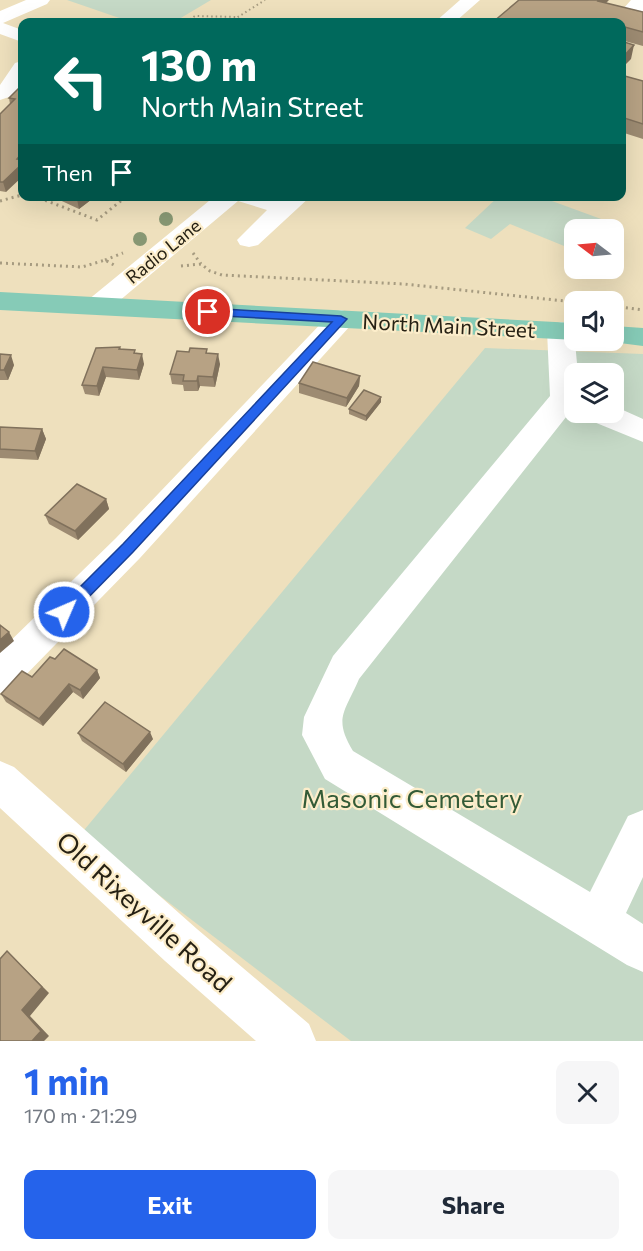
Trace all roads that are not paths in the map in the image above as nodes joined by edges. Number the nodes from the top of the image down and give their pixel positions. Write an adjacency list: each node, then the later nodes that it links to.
1 (41, 0): 5 (street)
2 (471, 0): 6 (street)
3 (641, 0): 4 (street)
4 (643, 16)
5 (0, 18)
6 (449, 18)
7 (0, 27): 8 (street)
8 (18, 34)
9 (18, 53): 10 (street)
10 (0, 70)
11 (18, 77): 12 (street)
12 (0, 94)
13 (224, 201): 17 (street, Radio Lane)
14 (292, 202): 15 (street)
15 (249, 240)
16 (0, 301): 17 (main road, North Main Street)
17 (96, 306): 18 (main road, North Main Street)
18 (341, 319): 19 (main road, North Main Street); 25 (street)
19 (564, 322)
20 (624, 336): 21 (main road)
21 (643, 337)
22 (564, 407): 28 (street)
23 (624, 423): 24 (street)
24 (643, 431)
25 (0, 676)
26 (0, 781): 30 (street, Old Rixeyville Road)
27 (643, 831): 28 (street)
28 (599, 920): 29 (street)
29 (643, 949)
30 (291, 1041)

